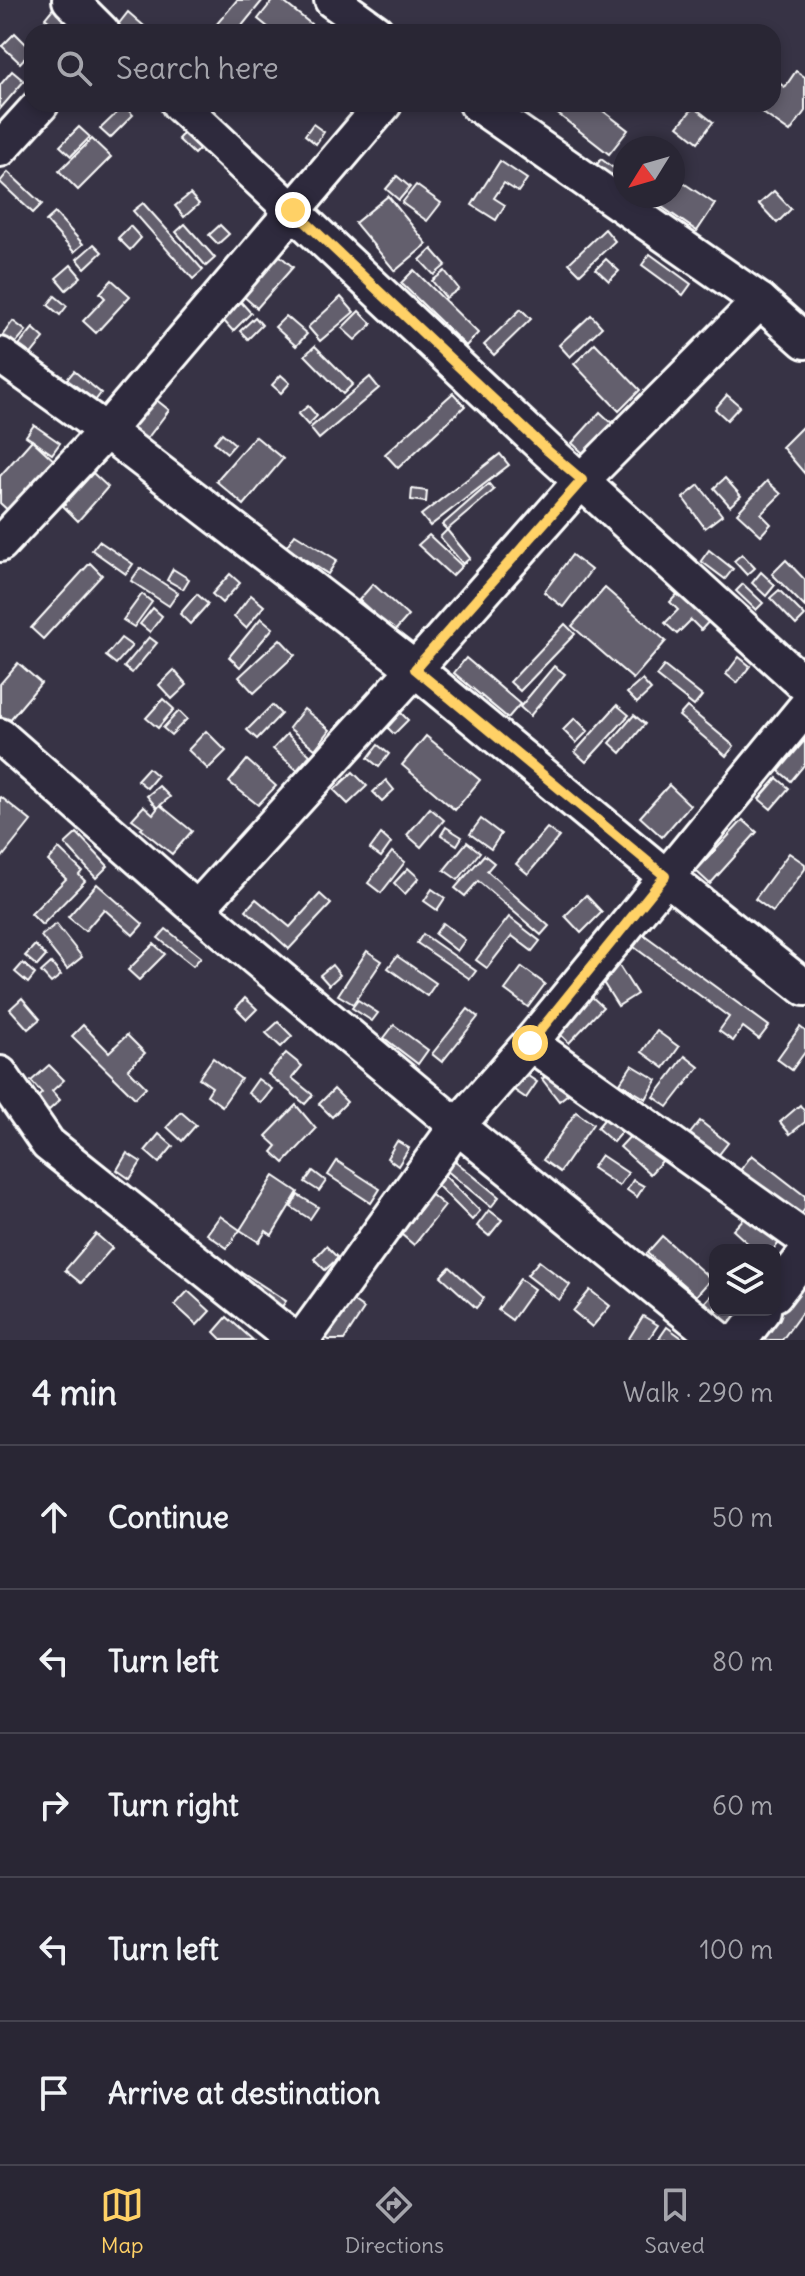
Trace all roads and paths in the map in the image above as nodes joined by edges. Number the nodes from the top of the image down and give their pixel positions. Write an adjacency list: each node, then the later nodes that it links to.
1 (70, 0): 3 (street)
2 (332, 0): 4 (street)
3 (94, 24)
4 (365, 24)
5 (34, 112): 9 (street)
6 (188, 112): 10 (street)
7 (377, 112): 10 (street)
8 (488, 112): 11 (street)
9 (0, 149)
10 (293, 210): 14 (street); 15 (street)
11 (760, 301): 12 (street); 15 (street)
12 (805, 341)
13 (0, 355): 14 (street)
14 (106, 431): 16 (street); 17 (street)
15 (582, 480): 17 (street); 18 (street)
16 (0, 544)
17 (415, 669): 21 (street); 22 (street)
18 (805, 685)
19 (805, 708): 21 (street)
20 (0, 736): 22 (street)
21 (665, 876): 23 (street); 24 (street)
22 (197, 909): 26 (street)
23 (805, 988)
24 (530, 1043): 26 (street); 27 (street)
25 (0, 1074): 31 (street)
26 (457, 1126): 32 (street); 33 (street)
27 (805, 1239)
28 (805, 1255): 29 (street)
29 (781, 1286)
30 (758, 1316): 34 (street)
31 (294, 1340)
32 (302, 1340)
33 (720, 1340)
34 (740, 1340)

